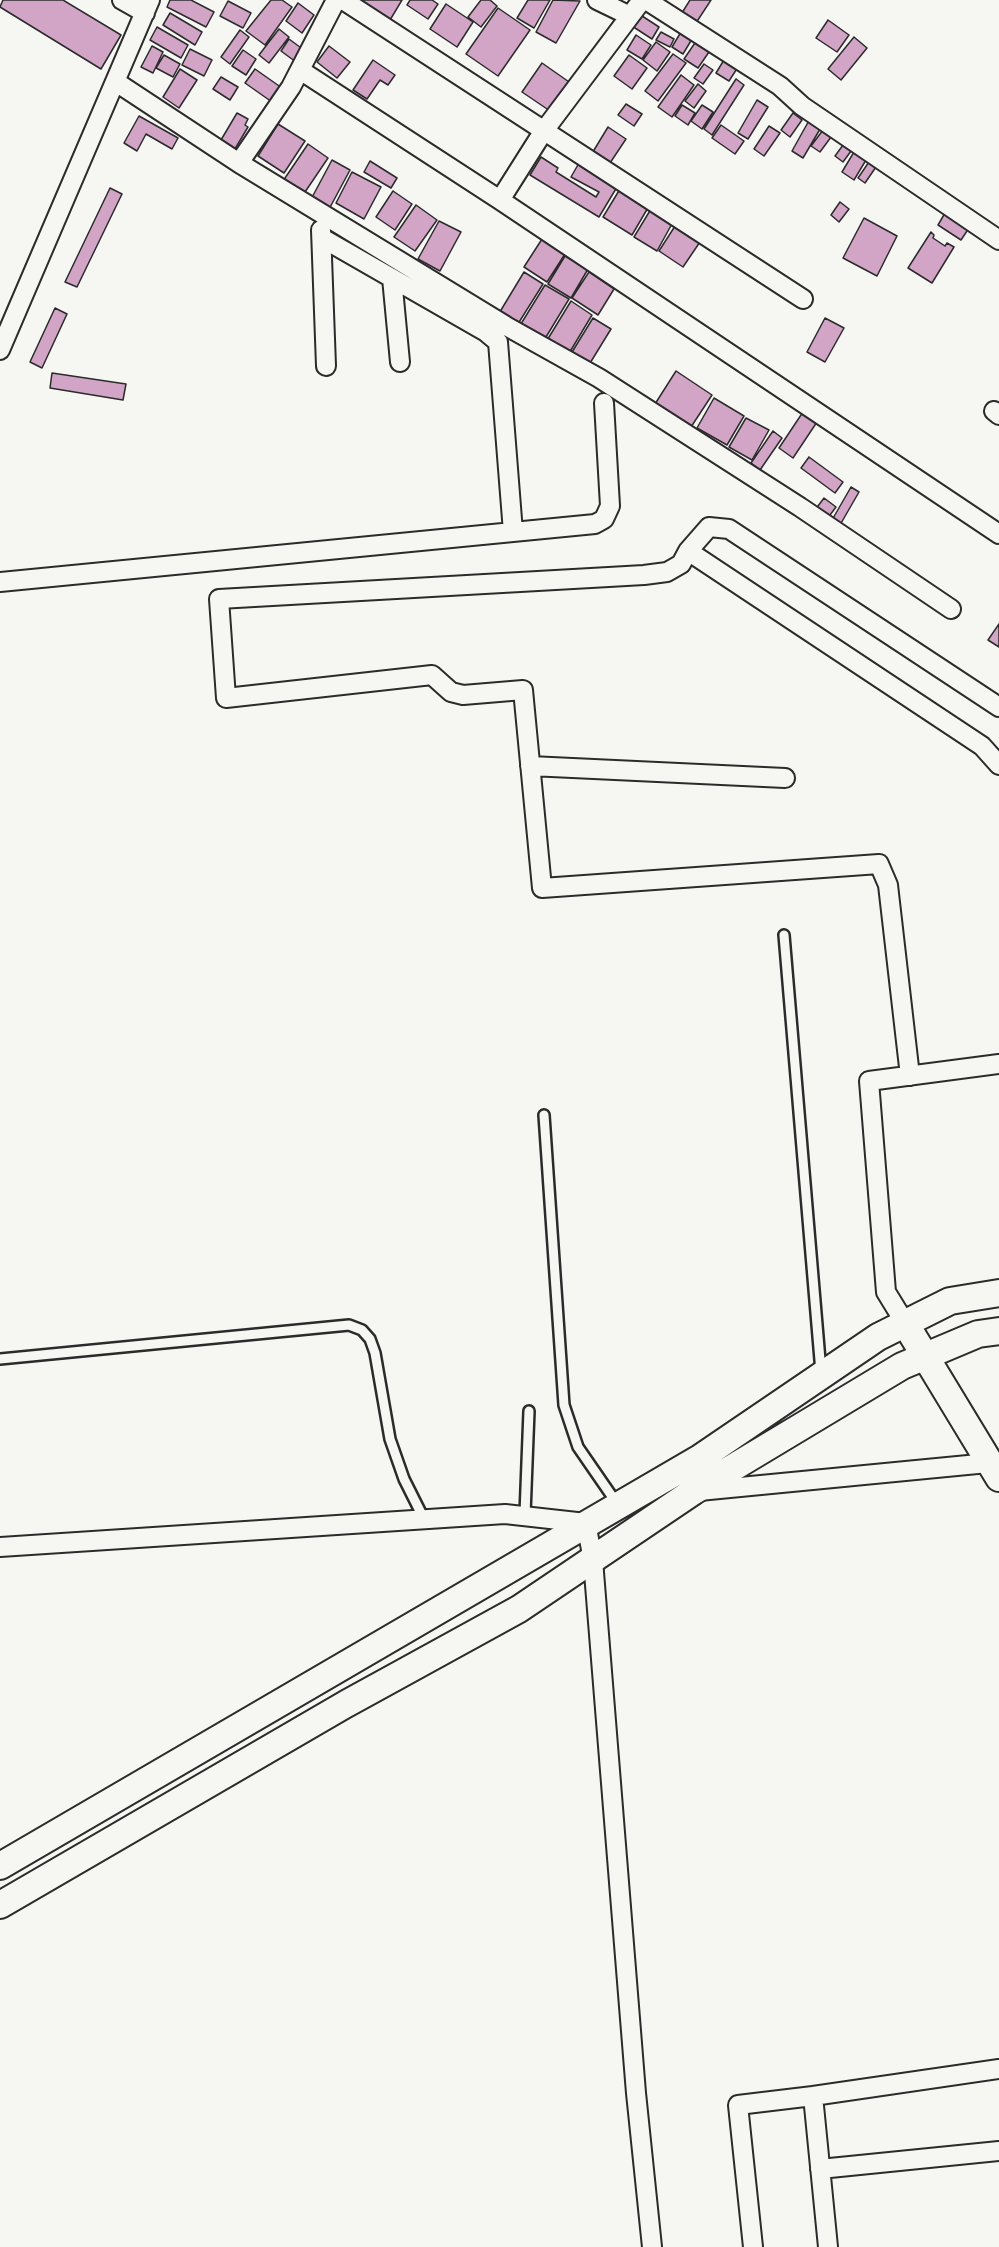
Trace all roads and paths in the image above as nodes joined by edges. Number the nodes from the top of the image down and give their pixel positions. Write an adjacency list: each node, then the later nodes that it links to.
1 (122, 0): 6 (street)
2 (336, 0): 8 (street)
3 (343, 0): 10 (street)
4 (597, 0): 7 (street)
5 (644, 0): 7 (street); 13 (street)
6 (148, 7): 9 (street)
7 (630, 16): 10 (street)
8 (300, 70): 11 (street); 12 (street)
9 (116, 82): 11 (street); 16 (street)
10 (543, 132): 12 (street); 15 (street)
11 (239, 164): 24 (street)
12 (500, 200): 21 (street)
13 (999, 240)
14 (392, 278): 17 (street); 18 (street); 20 (street)
15 (803, 299)
16 (0, 350)
17 (400, 362)
18 (326, 366)
19 (604, 403): 20 (street)
20 (513, 532): 23 (street)
21 (999, 534)
22 (688, 550): 25 (street); 26 (street); 27 (street)
23 (0, 582)
24 (951, 609)
25 (999, 707)
26 (999, 765)
27 (530, 766): 28 (street); 31 (street)
28 (785, 778)
29 (784, 935): 38 (lane)
30 (999, 1064): 31 (street)
31 (910, 1076): 34 (street)
32 (544, 1114): 43 (lane)
33 (999, 1293): 34 (street)
34 (905, 1323): 36 (street); 38 (street)
35 (999, 1331): 36 (street)
36 (924, 1357): 40 (street); 42 (street)
37 (0, 1359): 45 (lane)
38 (822, 1375): 41 (street)
39 (529, 1411): 44 (lane)
40 (995, 1468): 42 (street)
41 (664, 1479): 42 (street); 43 (street)
42 (694, 1491): 48 (street)
43 (618, 1505): 46 (street)
44 (525, 1514): 45 (street); 46 (street)
45 (424, 1519): 47 (street)
46 (586, 1523): 48 (street); 49 (street)
47 (0, 1547)
48 (593, 1560): 50 (street); 55 (street)
49 (0, 1866)
50 (0, 1905)
51 (999, 2069): 52 (street)
52 (813, 2096): 54 (street); 56 (street)
53 (999, 2151): 54 (street)
54 (820, 2169): 57 (street)
55 (652, 2247)
56 (753, 2247)
57 (828, 2247)

